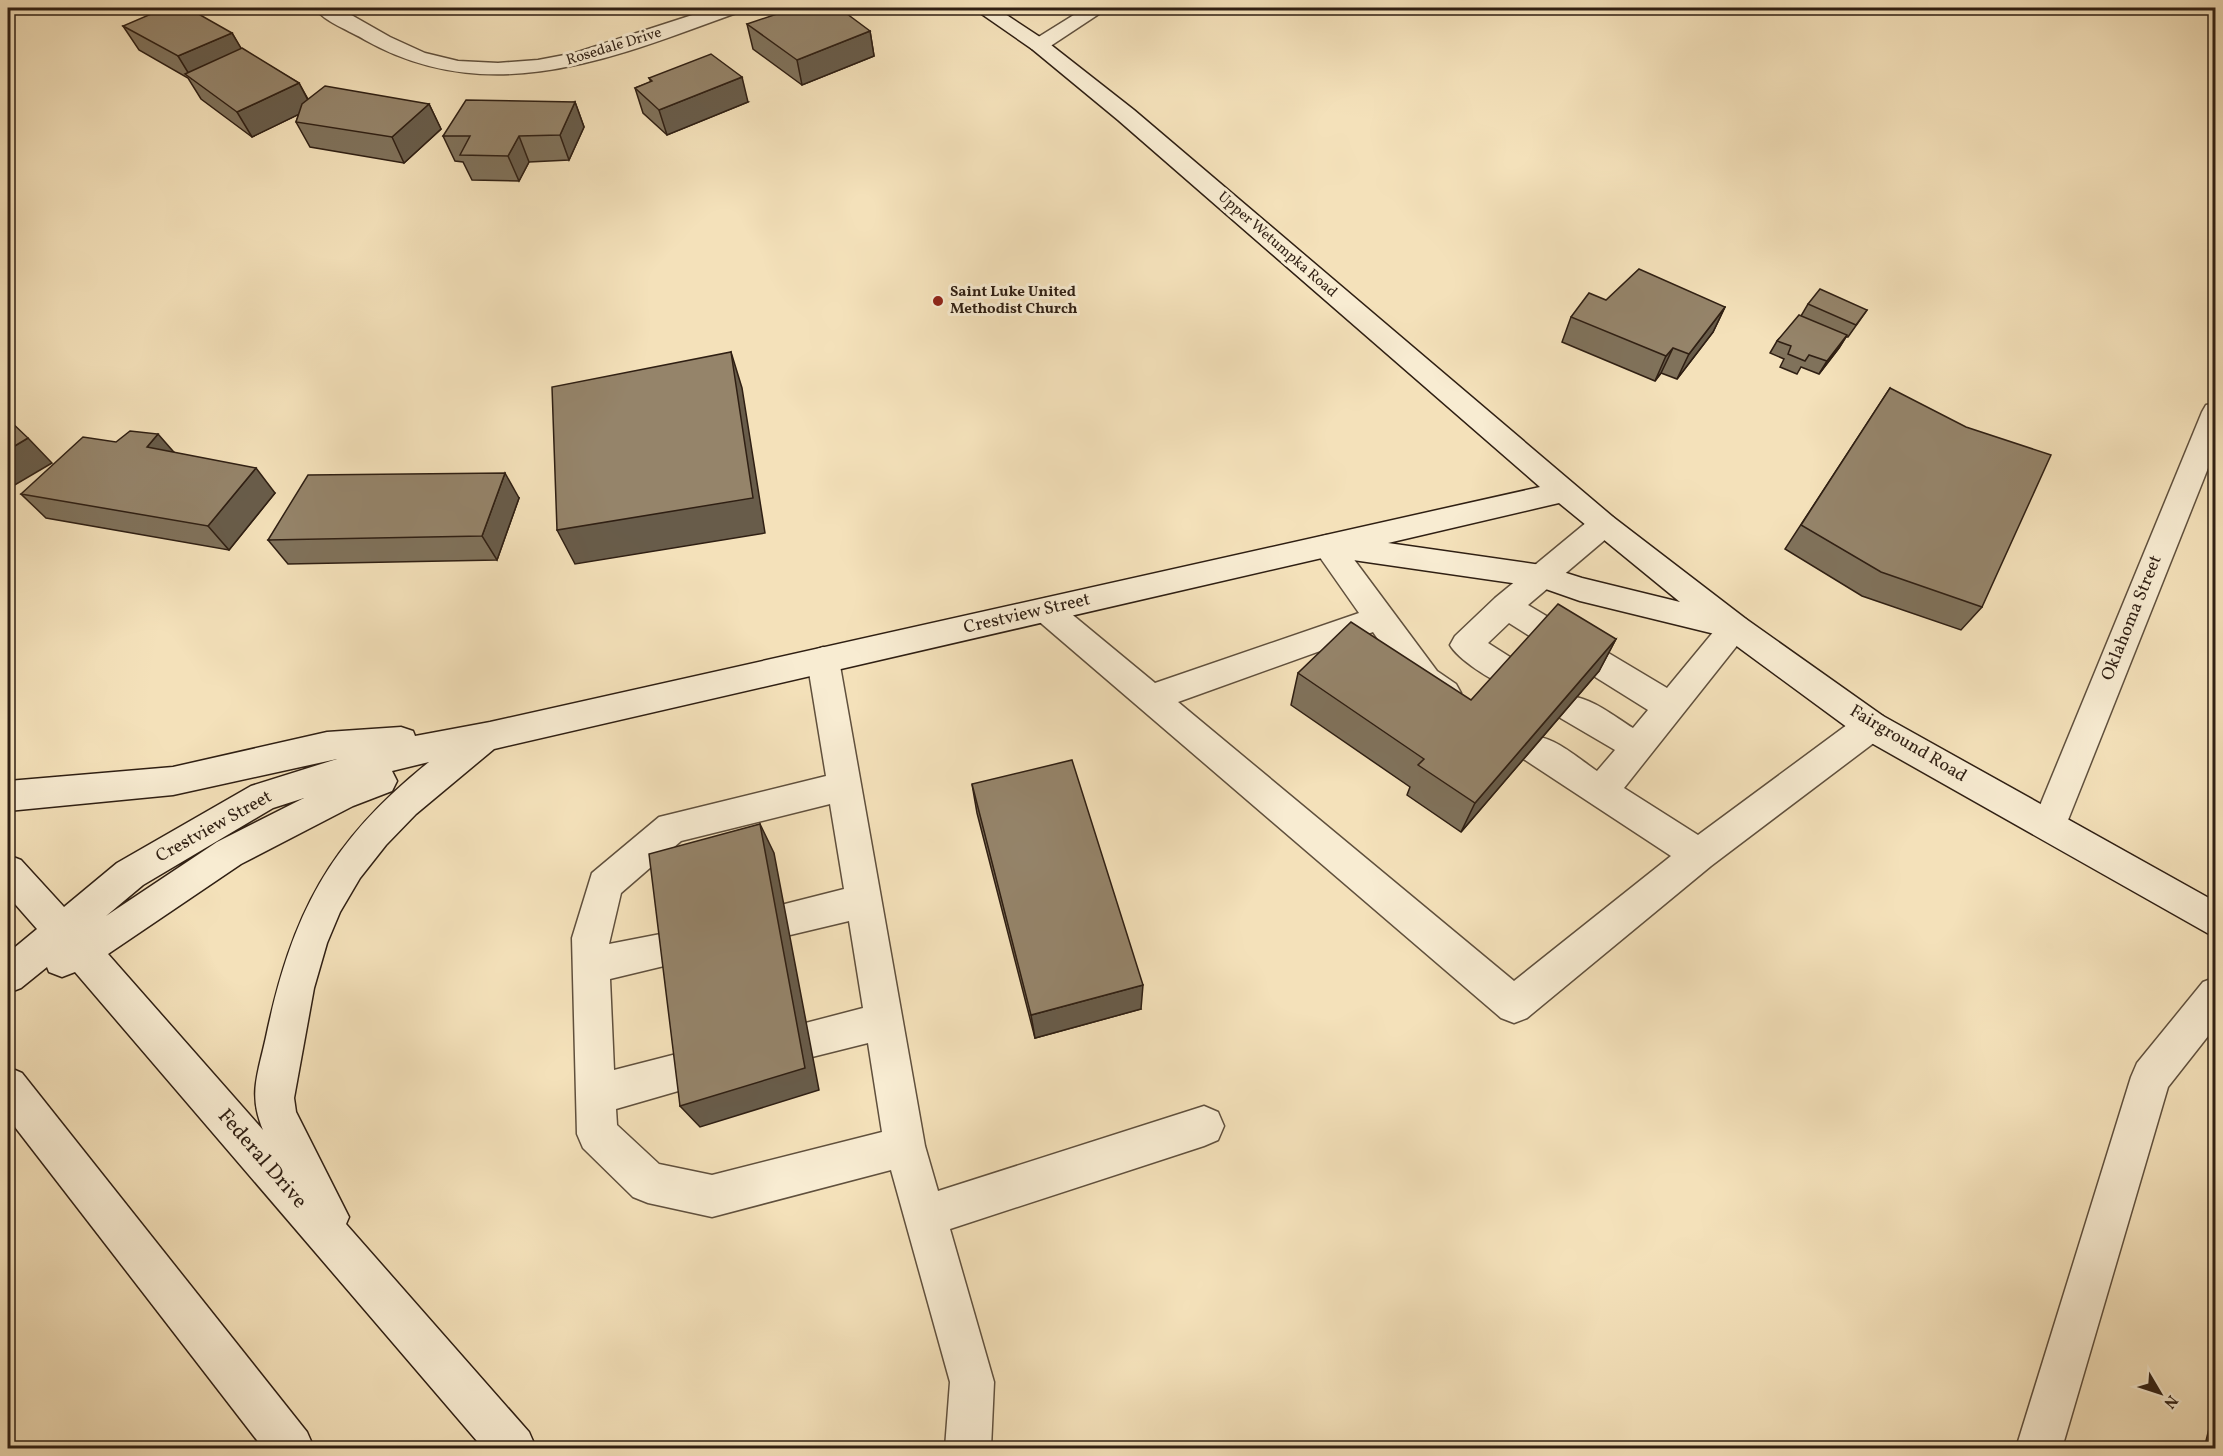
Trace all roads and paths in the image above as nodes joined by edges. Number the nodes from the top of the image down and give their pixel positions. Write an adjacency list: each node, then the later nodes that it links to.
1 (325, 8): 2 (main road, Rosedale Drive)
2 (732, 8)
3 (983, 8): 5 (main road, Upper Wetumpka Road)
4 (1098, 8): 5 (main road)
5 (1039, 45): 7 (main road, Upper Wetumpka Road)
6 (2216, 412): 30 (main road, Oklahoma Street)
7 (1564, 492): 8 (main road, Fairground Road); 9 (main road, Crestview Street)
8 (1603, 525): 10 (main road); 14 (main road, Fairground Road)
9 (1327, 546): 10 (main road); 12 (main road, Crestview Street); 13 (main road)
10 (1541, 576): 11 (main road); 14 (main road)
11 (1506, 606): 15 (main road); 22 (main road)
12 (1046, 610): 16 (main road, Crestview Street); 19 (main road)
13 (1382, 617): 18 (main road); 19 (main road)
14 (1735, 628): 22 (main road); 23 (main road, Fairground Road)
15 (1466, 645): 17 (main road); 18 (main road)
16 (823, 660): 24 (main road, Crestview Street); 27 (main road)
17 (1510, 673)
18 (1426, 680): 20 (main road)
19 (1151, 698): 31 (main road)
20 (1464, 706)
21 (1569, 707): 25 (main road)
22 (1671, 707): 25 (main road)
23 (1870, 726): 30 (main road, Fairground Road); 31 (main road)
24 (490, 736): 29 (main road); 36 (main road, Crestview Street); 50 (main road)
25 (1638, 747): 28 (main road)
26 (1534, 748): 28 (main road)
27 (844, 786): 33 (main road); 38 (main road)
28 (1601, 791): 31 (main road)
29 (8, 796)
30 (2049, 825): 35 (main road, Fairground Road)
31 (1699, 855)
32 (8, 871): 36 (main road, Federal Drive)
33 (864, 901): 34 (main road); 42 (main road)
34 (786, 919)
35 (2216, 921)
36 (72, 941): 39 (main road, Crestview Street); 40 (main road, Crestview Street); 50 (main road, Federal Drive)
37 (676, 948): 38 (main road)
38 (591, 965): 46 (main road)
39 (8, 976)
40 (8, 990)
41 (2216, 995): 54 (main road)
42 (884, 1021): 43 (main road); 48 (main road)
43 (808, 1039)
44 (692, 1070): 46 (main road)
45 (8, 1087): 51 (main road)
46 (596, 1095): 48 (main road)
47 (1204, 1126): 49 (main road)
48 (905, 1146): 49 (main road)
49 (923, 1217): 53 (main road)
50 (349, 1259): 52 (main road, Federal Drive)
51 (291, 1449)
52 (513, 1449)
53 (968, 1449)
54 (2039, 1449)

